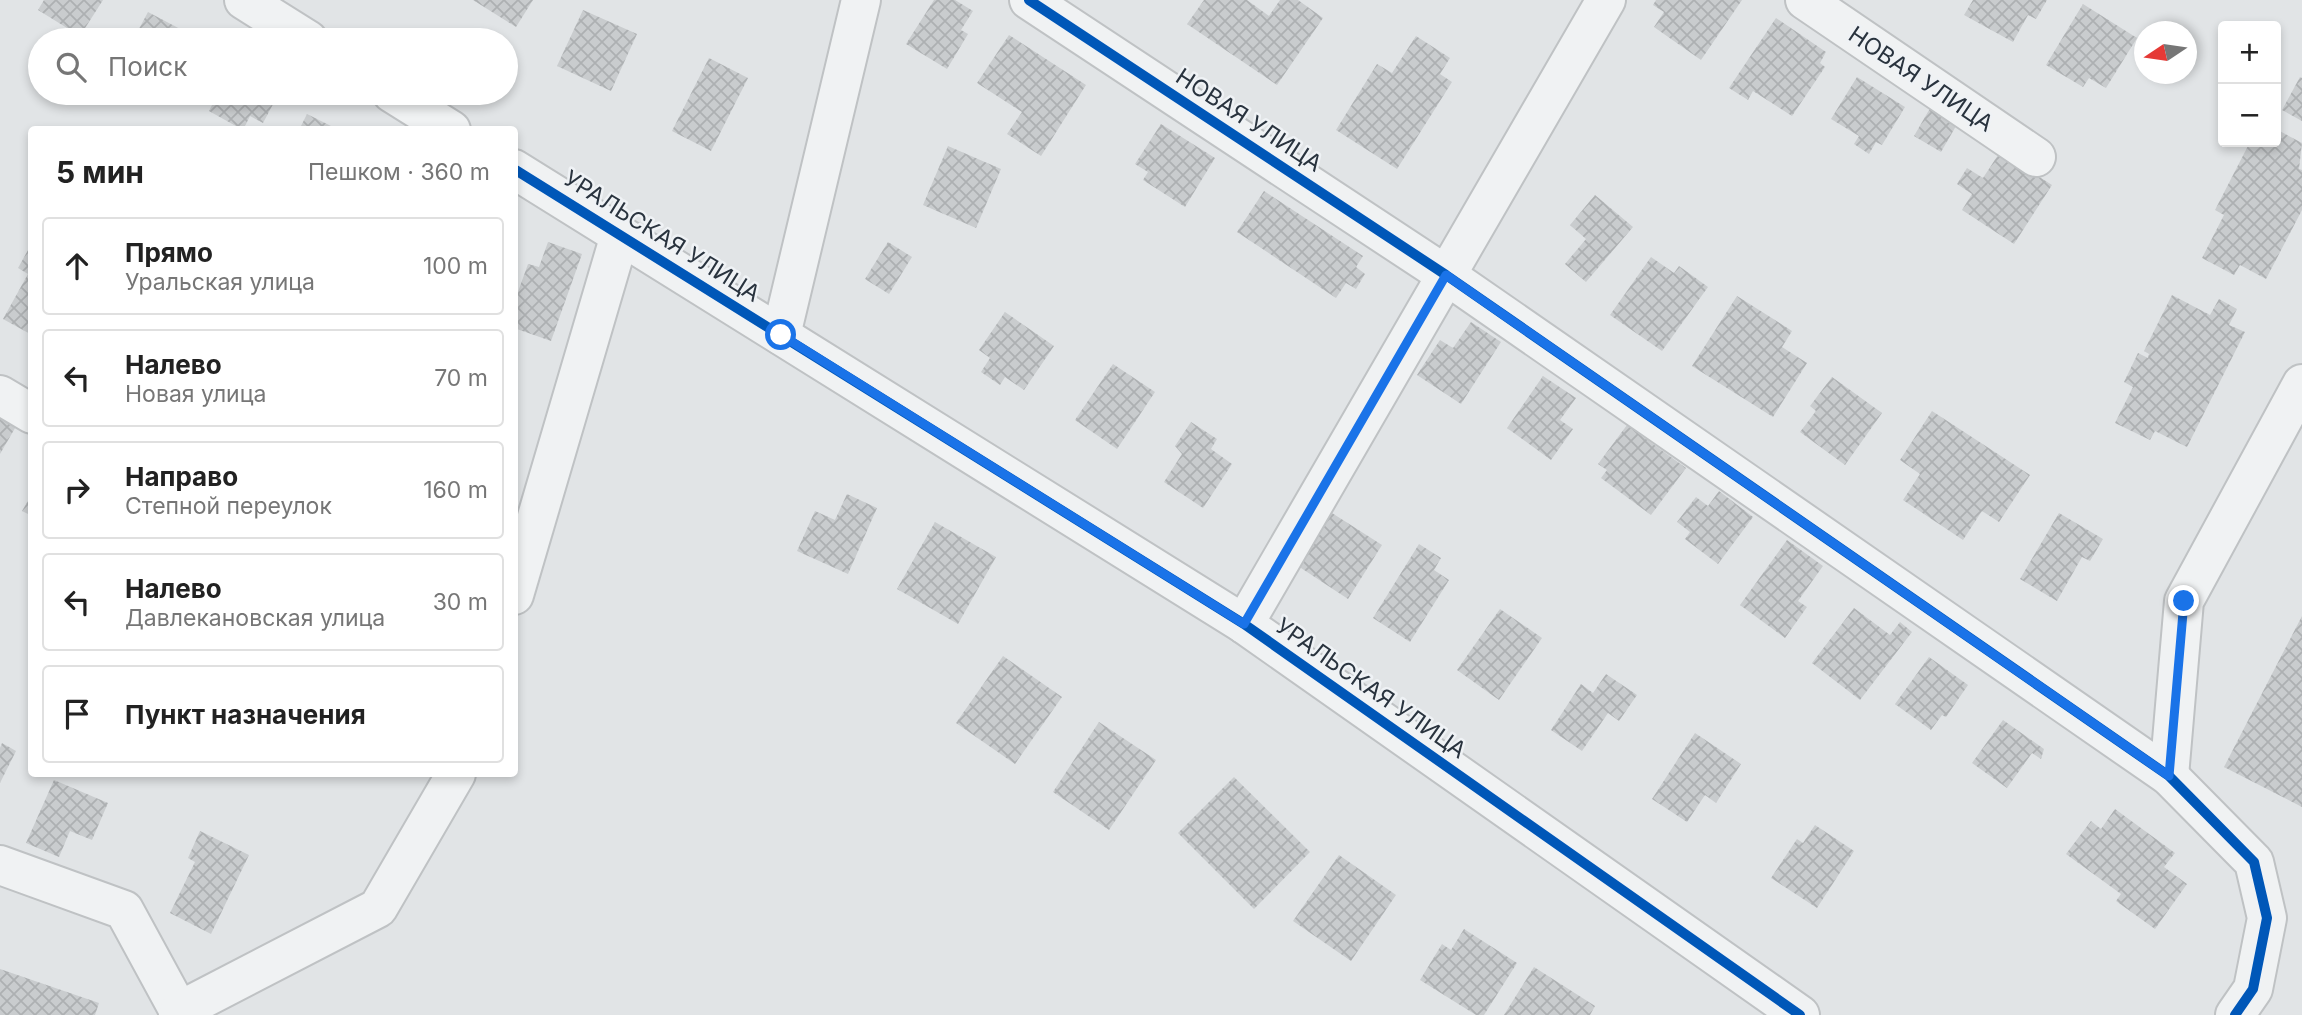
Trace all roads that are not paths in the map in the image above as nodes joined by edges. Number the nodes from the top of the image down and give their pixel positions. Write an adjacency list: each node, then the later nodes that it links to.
1 (244, 0): 6 (street)
2 (861, 0): 13 (street)
3 (1029, 0): 12 (street, НОВАЯ УЛИЦА)
4 (1606, 0): 12 (street)
5 (1805, 0): 9 (street, НОВАЯ УЛИЦА)
6 (289, 28)
7 (411, 105): 8 (street)
8 (445, 126)
9 (2036, 157)
10 (518, 171): 11 (street, УРАЛЬСКАЯ УЛИЦА)
11 (620, 235): 13 (street, УРАЛЬСКАЯ УЛИЦА); 17 (street)
12 (1446, 275): 18 (street); 19 (street, НОВАЯ УЛИЦА)
13 (781, 335): 18 (street, УРАЛЬСКАЯ УЛИЦА)
14 (2302, 384): 19 (street)
15 (0, 395): 16 (street)
16 (28, 412)
17 (518, 581)
18 (1244, 624): 23 (street, УРАЛЬСКАЯ УЛИЦА)
19 (2169, 776): 24 (street, НОВАЯ УЛИЦА)
20 (454, 777): 22 (street)
21 (0, 864): 22 (street)
22 (179, 1013)
23 (1800, 1015)
24 (2235, 1015)

